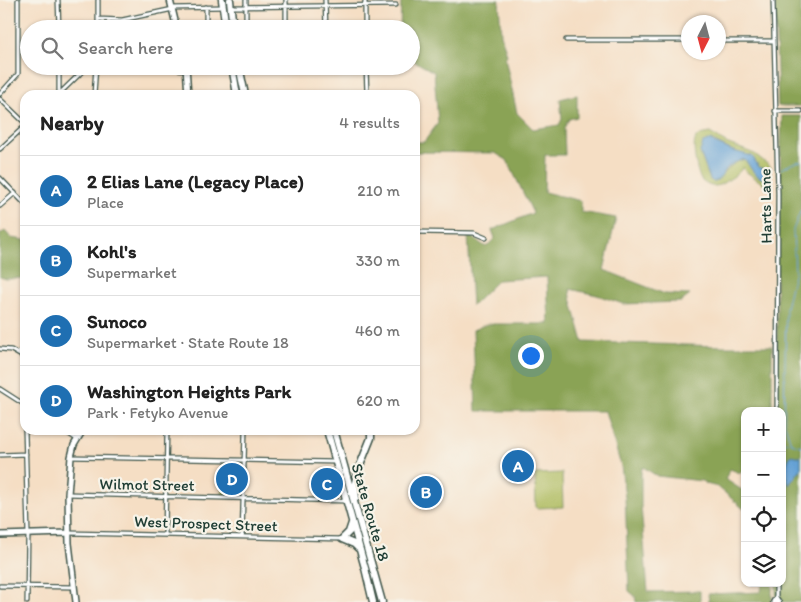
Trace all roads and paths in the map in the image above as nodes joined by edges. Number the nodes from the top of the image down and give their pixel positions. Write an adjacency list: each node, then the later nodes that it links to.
1 (18, 0): 47 (street)
2 (58, 0): 20 (street)
3 (98, 0): 19 (street)
4 (170, 0): 18 (street)
5 (246, 0): 17 (street)
6 (286, 0): 14 (street)
7 (325, 0): 15 (street)
8 (365, 0): 12 (street)
9 (773, 0): 32 (street, Harts Lane)
10 (230, 3): 17 (street); 24 (highway)
11 (223, 4): 16 (street); 23 (highway)
12 (365, 5): 13 (street); 15 (street); 28 (street)
13 (396, 5)
14 (286, 6): 15 (street); 17 (street); 26 (street)
15 (326, 6): 27 (street)
16 (206, 7): 18 (street); 22 (street)
17 (246, 7): 25 (street)
18 (172, 8): 19 (street); 21 (street)
19 (98, 19)
20 (59, 20)
21 (175, 20)
22 (206, 20)
23 (225, 20)
24 (233, 20)
25 (246, 20)
26 (286, 20)
27 (326, 20)
28 (365, 20)
29 (566, 40): 30 (street)
30 (681, 40)
31 (726, 41): 32 (street)
32 (773, 41): 49 (street, Harts Lane)
33 (59, 75): 40 (street)
34 (78, 75): 41 (street)
35 (95, 75): 42 (street)
36 (187, 75): 43 (street)
37 (234, 75): 44 (highway)
38 (242, 75): 45 (highway)
39 (366, 75): 46 (street)
40 (58, 90)
41 (62, 90)
42 (94, 90)
43 (188, 90)
44 (237, 90)
45 (244, 90)
46 (367, 90)
47 (0, 94)
48 (0, 99): 51 (street)
49 (775, 111): 50 (street); 65 (street, Harts Lane)
50 (801, 111)
51 (20, 119)
52 (20, 129): 53 (street)
53 (0, 149)
54 (0, 178): 55 (street)
55 (14, 193): 56 (street); 57 (street)
56 (20, 199)
57 (0, 206)
58 (420, 232): 59 (street)
59 (486, 238)
60 (0, 349): 62 (street)
61 (20, 351): 62 (street)
62 (18, 354)
63 (0, 389): 64 (street)
64 (20, 402)
65 (777, 407)
66 (25, 435): 75 (street)
67 (70, 435): 74 (street)
68 (80, 435): 74 (street)
69 (167, 435): 78 (street)
70 (245, 435): 79 (street)
71 (331, 435): 85 (highway, State Route 18)
72 (331, 435): 80 (highway, State Route 18)
73 (371, 435): 85 (highway)
74 (78, 438): 77 (street)
75 (26, 454): 76 (street); 88 (street)
76 (0, 455)
77 (71, 457): 78 (street); 81 (street)
78 (167, 459): 79 (street); 82 (street)
79 (244, 461): 80 (street); 83 (street)
80 (336, 462): 84 (highway, State Route 18)
81 (68, 494): 82 (street, Wilmot Street); 87 (street)
82 (166, 497): 83 (street, Wilmot Street); 89 (street)
83 (242, 499): 84 (street, Wilmot Street); 91 (street)
84 (346, 501): 86 (highway, State Route 18)
85 (356, 509): 102 (highway, State Route 18)
86 (352, 522): 92 (highway); 93 (highway, State Route 18)
87 (69, 533): 88 (street); 89 (street, West Prospect Street); 96 (street)
88 (28, 534): 90 (street); 95 (street)
89 (165, 534): 91 (street, West Prospect Street)
90 (0, 535)
91 (242, 537): 92 (street, West Prospect Street)
92 (342, 539): 93 (highway)
93 (360, 550): 101 (highway, State Route 18)
94 (0, 586): 95 (street)
95 (27, 587): 96 (street); 99 (street)
96 (74, 587): 100 (street)
97 (776, 587): 98 (street)
98 (776, 601)
99 (27, 602)
100 (76, 602)
101 (373, 602)
102 (382, 602)

